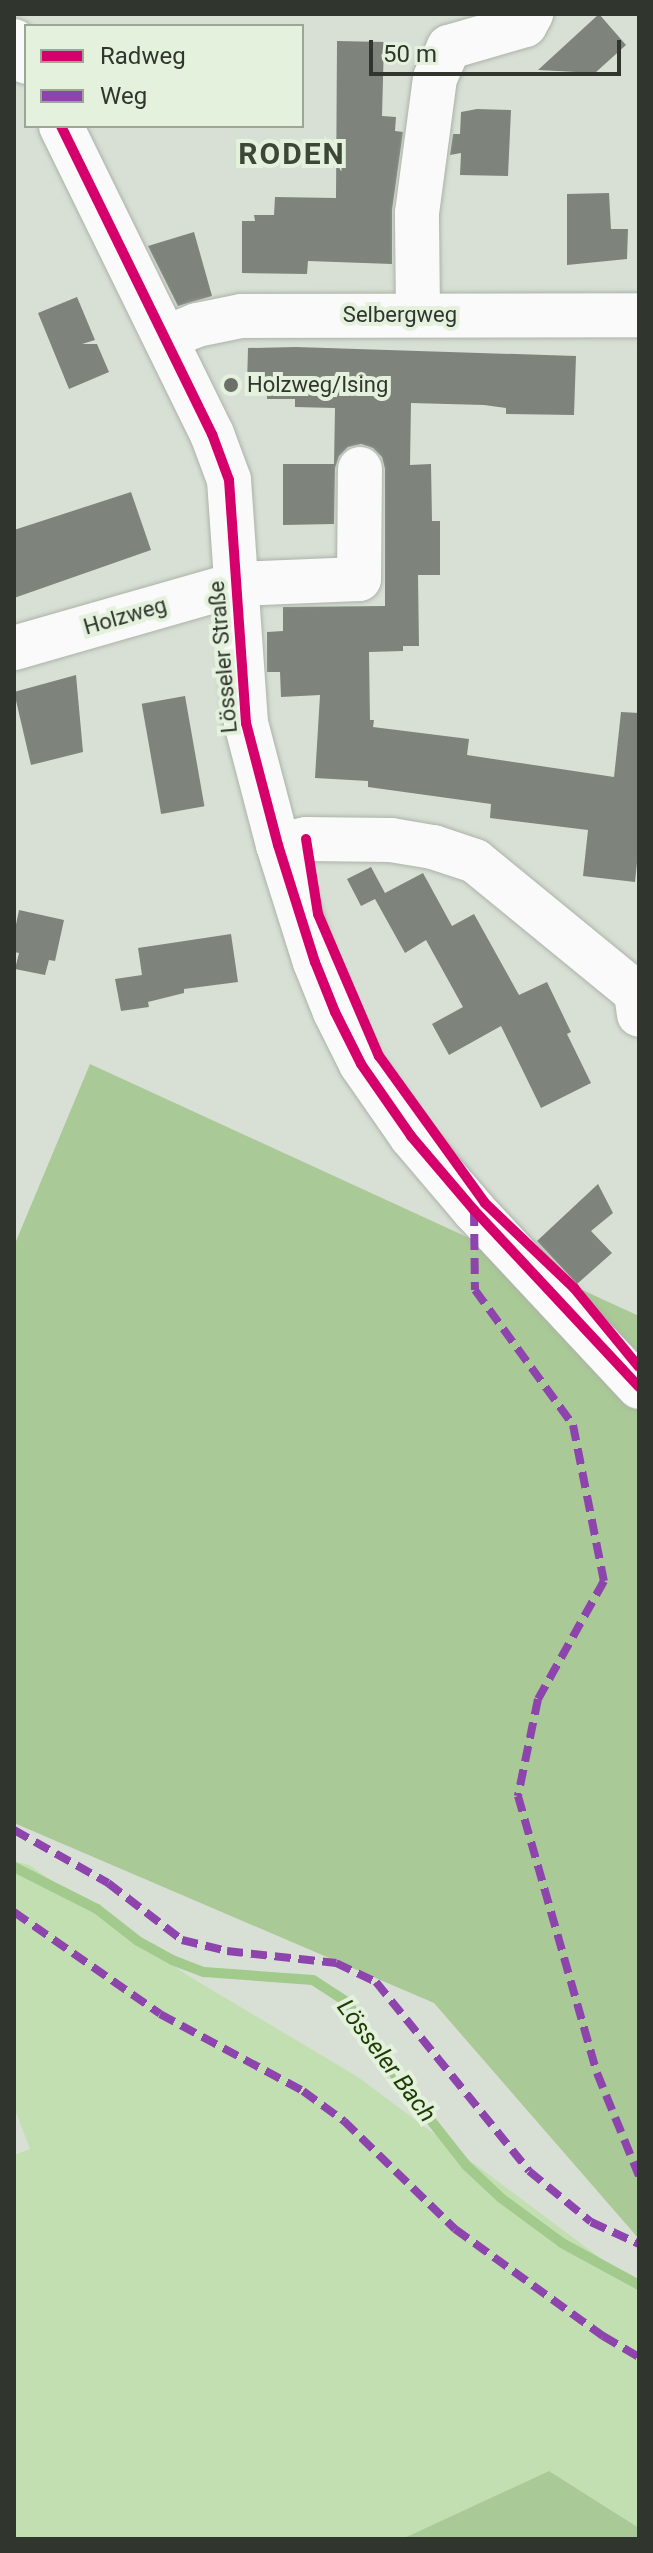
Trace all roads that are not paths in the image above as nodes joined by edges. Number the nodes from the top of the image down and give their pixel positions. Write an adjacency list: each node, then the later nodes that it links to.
1 (531, 14): 5 (street)
2 (14, 41): 3 (street)
3 (24, 58)
4 (62, 128): 7 (street, Lösseler Straße)
5 (418, 314): 6 (street, Selbergweg); 7 (street, Selbergweg)
6 (639, 315)
7 (165, 338): 9 (street, Lösseler Straße)
8 (360, 469): 9 (street, Lösseler Straße)
9 (237, 584): 10 (street, Holzweg); 11 (street, Lösseler Straße)
10 (14, 648)
11 (278, 845): 12 (street); 13 (street, Lösseler Straße)
12 (638, 1000)
13 (639, 1387)

